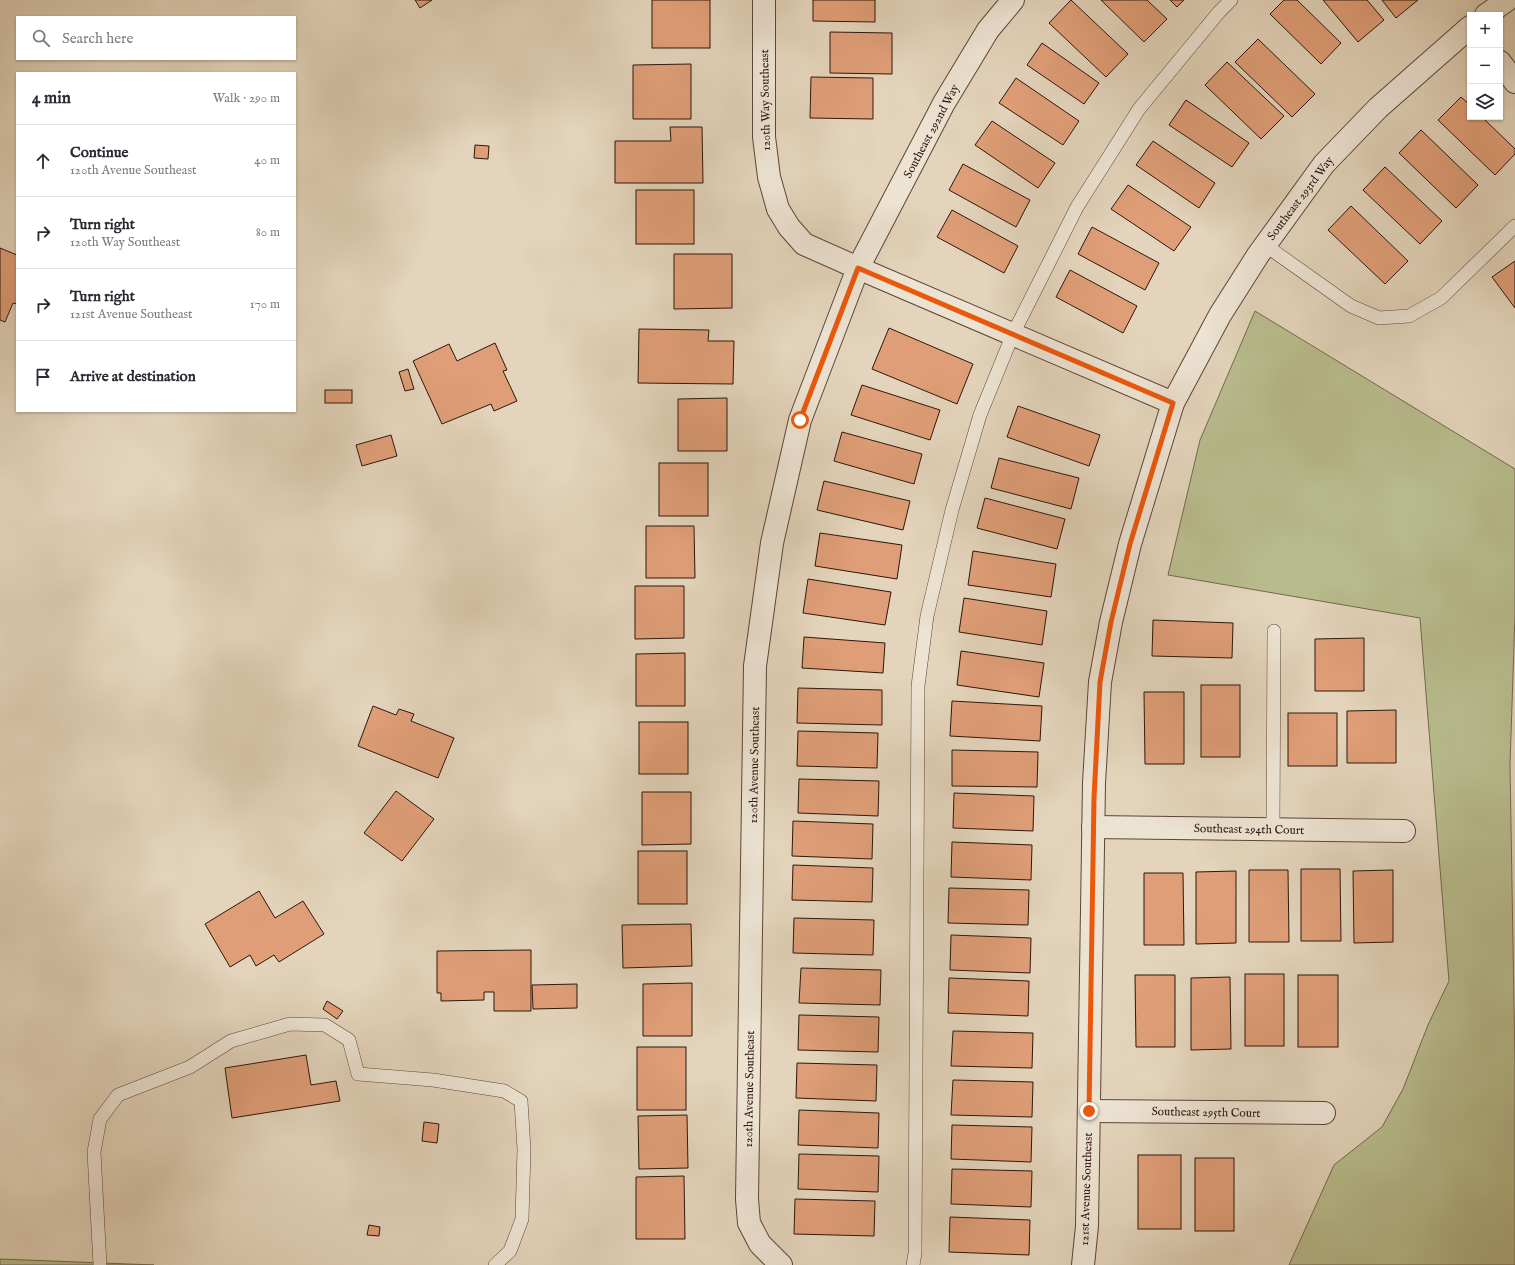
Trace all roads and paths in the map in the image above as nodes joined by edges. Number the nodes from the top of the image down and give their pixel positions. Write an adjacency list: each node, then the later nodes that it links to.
1 (764, 0): 11 (street, 120th Way Southeast)
2 (1013, 0): 11 (street, Southeast 292nd Way)
3 (1231, 0): 12 (lane)
4 (1507, 0): 5 (street)
5 (1490, 12)
6 (1467, 30): 10 (street, Southeast 293rd Way)
7 (1503, 66): 8 (street)
8 (1515, 82)
9 (1515, 226): 10 (lane)
10 (1265, 245): 13 (street, Southeast 293rd Way)
11 (858, 268): 12 (street, 120th Way Southeast); 22 (street, 120th Avenue Southeast)
12 (1013, 334): 13 (street, 120th Way Southeast); 23 (lane)
13 (1173, 403): 15 (street, 121st Avenue Southeast)
14 (1274, 631): 16 (lane)
15 (1093, 827): 16 (street, Southeast 294th Court); 18 (street, 121st Avenue Southeast)
16 (1273, 829): 17 (street, Southeast 294th Court)
17 (1404, 831)
18 (1089, 1111): 19 (street, Southeast 295th Court); 24 (street, 121st Avenue Southeast)
19 (1324, 1113)
20 (100, 1265): 21 (lane)
21 (496, 1265)
22 (781, 1265)
23 (913, 1265)
24 (1084, 1265)

